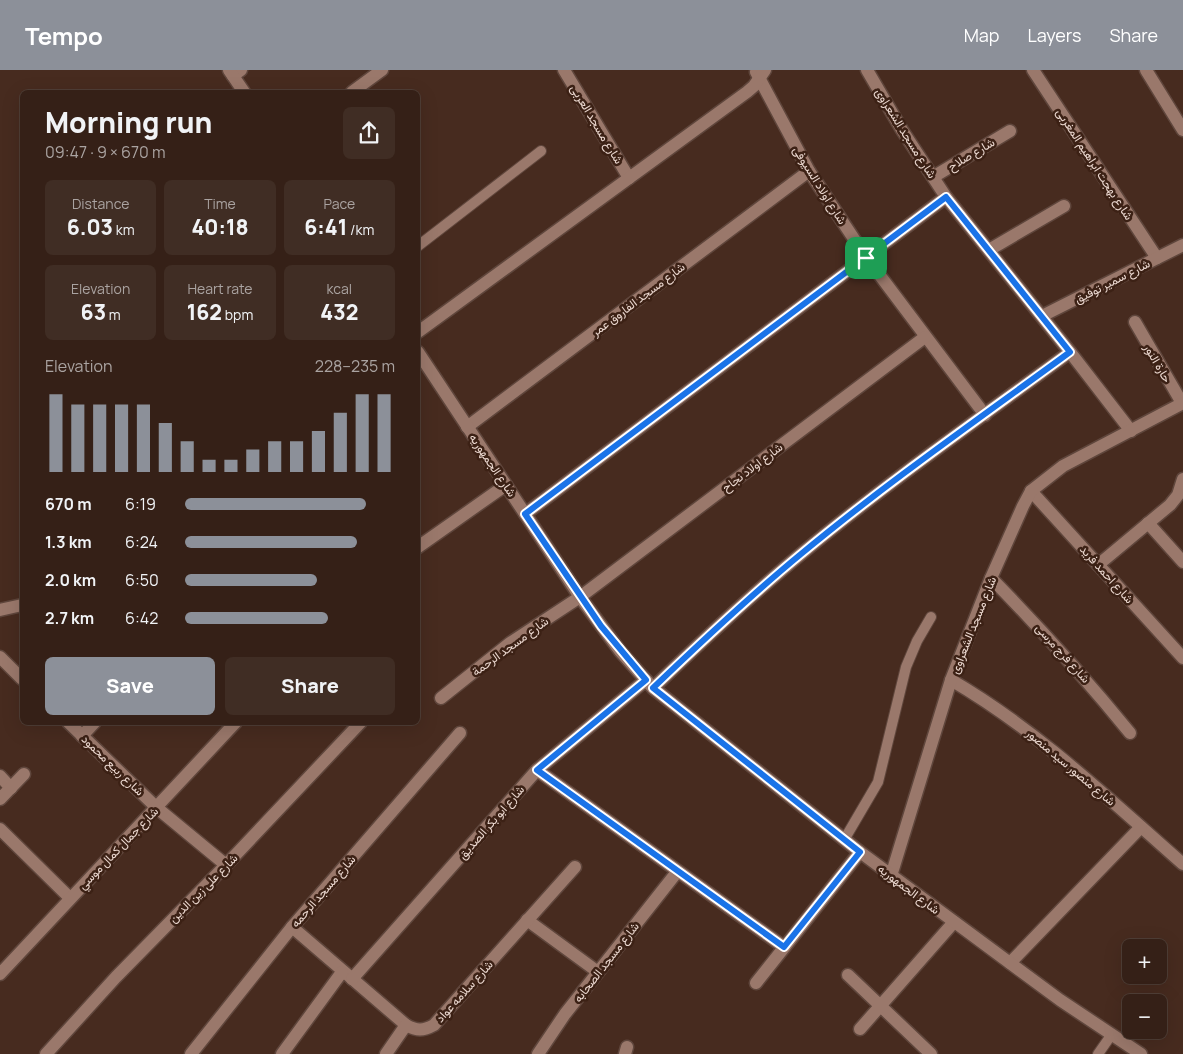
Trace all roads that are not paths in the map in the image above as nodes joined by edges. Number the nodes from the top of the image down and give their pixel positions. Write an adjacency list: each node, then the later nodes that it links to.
1 (382, 70): 9 (street)
2 (564, 70): 15 (street, شارع مسجد العربى)
3 (867, 70): 14 (street, شارع مسجد الشعراوى)
4 (1033, 70): 22 (street, شارع بهجت ابراهيم المغربى)
5 (1146, 70): 10 (street)
6 (235, 72): 8 (street)
7 (760, 73): 13 (street, شارع اولاد السيوفى); 15 (street)
8 (243, 90)
9 (355, 90)
10 (1183, 130)
11 (1010, 131): 14 (street, شارع صلاح)
12 (541, 151): 18 (lane)
13 (809, 171): 21 (street, شارع اولاد السيوفى); 31 (street, شارع مسجد الفاروق عمر)
14 (933, 176): 16 (street, شارع مسجد الشعراوى)
15 (629, 178): 25 (street)
16 (946, 197): 20 (street, شارع مسجد الشعراوى); 21 (street)
17 (1064, 206): 20 (street)
18 (420, 244)
19 (1183, 245): 22 (street, شارع سمير توفيق)
20 (989, 250): 23 (street, شارع مسجد الشعراوى)
21 (866, 258): 26 (street, شارع اولاد السيوفى); 36 (street)
22 (1157, 258): 23 (street, شارع سمير توفيق)
23 (1042, 316): 27 (street, شارع مسجد الشعراوى)
24 (1134, 322): 29 (street, حارة النور)
25 (420, 331)
26 (925, 336): 30 (street, شارع اولاد السيوفى); 42 (street, شارع اولاد نجاح)
27 (1070, 352): 30 (street, شارع ابو بكر الصديق); 32 (street, شارع مسجد الشعراوى)
28 (420, 355): 31 (street, شارع الجمهوريه)
29 (1182, 403): 32 (street, شارع مسجد الشعراوى)
30 (985, 415): 50 (street, شارع ابو بكر الصديق)
31 (467, 427): 34 (street, شارع الجمهوريه)
32 (1131, 431): 35 (street, شارع مسجد الشعراوى)
33 (1183, 479): 37 (street)
34 (506, 485): 36 (street, شارع الجمهوريه); 38 (street)
35 (1032, 491): 40 (street, شارع احمد فريد); 41 (street, شارع مسجد الشعراوى)
36 (525, 514): 42 (street, شارع الجمهوريه)
37 (1148, 523): 39 (street); 40 (street)
38 (420, 546)
39 (1183, 562)
40 (1098, 564): 46 (street, شارع احمد فريد)
41 (991, 578): 49 (street, شارع مسجد الشعراوى); 57 (street, شارع فرج مرسى)
42 (580, 597): 50 (street, شارع الجمهوريه); 51 (street, شارع مسجد الرحمة)
43 (20, 605): 44 (street)
44 (0, 610)
45 (931, 617): 67 (lane)
46 (1180, 648)
47 (0, 657): 48 (street)
48 (20, 677)
49 (951, 680): 65 (street, شارع منصور سيد منصور); 73 (street, شارع مسجد الشعراوى)
50 (649, 684): 59 (street, شارع ابو بكر الصديق); 67 (street, شارع الجمهوريه)
51 (441, 698)
52 (71, 725): 58 (street, شارع ربيع محمود)
53 (93, 725): 58 (street)
54 (233, 725): 64 (street, شارع جمال كمال موسي)
55 (358, 725): 70 (street, شارع على زين الدين)
56 (460, 733): 77 (street, شارع مسجد الرحمه)
57 (1130, 733)
58 (82, 736): 64 (street, شارع ربيع محمود)
59 (537, 770): 72 (street); 82 (street, شارع ابو بكر الصديق)
60 (24, 774): 62 (street)
61 (0, 776): 62 (street)
62 (11, 788): 63 (street)
63 (0, 798)
64 (157, 808): 70 (street, شارع ربيع محمود); 74 (street, شارع جمال كمال موسي)
65 (1141, 827): 69 (street, شارع منصور سيد منصور); 79 (street)
66 (0, 829): 74 (street)
67 (844, 840): 68 (street, شارع الجمهوريه)
68 (860, 852): 73 (street, شارع الجمهوريه); 78 (street)
69 (1183, 864)
70 (226, 865): 89 (street, شارع على زين الدين)
71 (575, 867): 75 (street, شارع سلامه عواد)
72 (677, 872): 78 (street); 80 (street, شارع مسجد الصحابه)
73 (891, 876): 76 (street, شارع الجمهوريه)
74 (70, 898): 81 (street, شارع جمال كمال موسي)
75 (528, 920): 80 (street); 86 (street, شارع سلامه عواد)
76 (954, 922): 79 (street, شارع الجمهوريه); 85 (street)
77 (292, 927): 82 (street); 90 (street, شارع مسجد الرحمه)
78 (784, 947): 84 (street)
79 (1010, 963): 88 (street, شارع الجمهوريه)
80 (598, 972): 93 (street, شارع مسجد الصحابه)
81 (0, 974)
82 (347, 975): 86 (street); 91 (street, شارع ابو بكر الصديق)
83 (848, 975): 85 (street)
84 (756, 983)
85 (880, 1006): 87 (street); 94 (street)
86 (406, 1025): 92 (street)
87 (860, 1029)
88 (1112, 1034): 95 (lane); 96 (street, شارع الجمهوريه)
89 (46, 1054)
90 (191, 1054)
91 (282, 1054)
92 (386, 1054)
93 (538, 1054)
94 (931, 1054)
95 (1098, 1054)
96 (1141, 1054)

